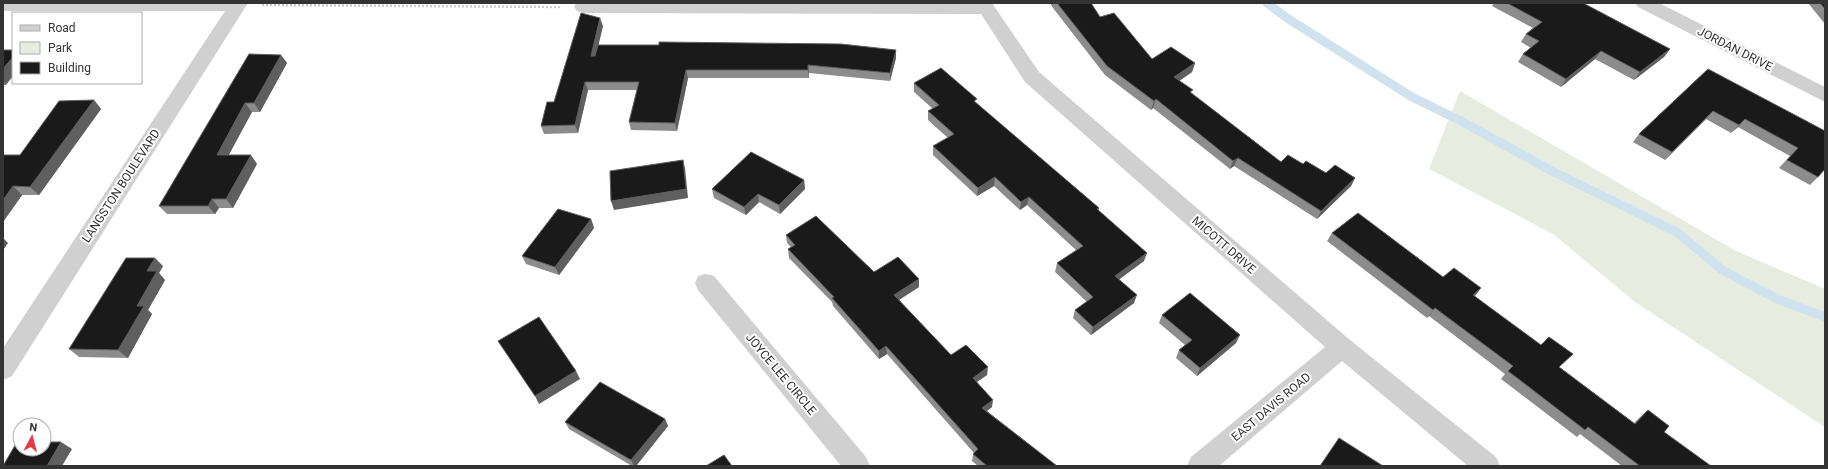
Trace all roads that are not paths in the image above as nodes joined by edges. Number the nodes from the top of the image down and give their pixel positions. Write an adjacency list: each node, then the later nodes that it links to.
1 (1644, 3): 6 (street, JORDAN DRIVE)
2 (238, 4): 3 (street); 9 (street, LANGSTON BOULEVARD)
3 (3, 5)
4 (984, 6): 5 (street); 8 (street, MICOTT DRIVE)
5 (582, 7)
6 (1825, 95)
7 (706, 283): 10 (street, JOYCE LEE CIRCLE)
8 (1342, 347): 11 (street, EAST DAVIS ROAD); 12 (street, MICOTT DRIVE)
9 (3, 369)
10 (857, 466)
11 (1200, 466)
12 (1487, 466)

